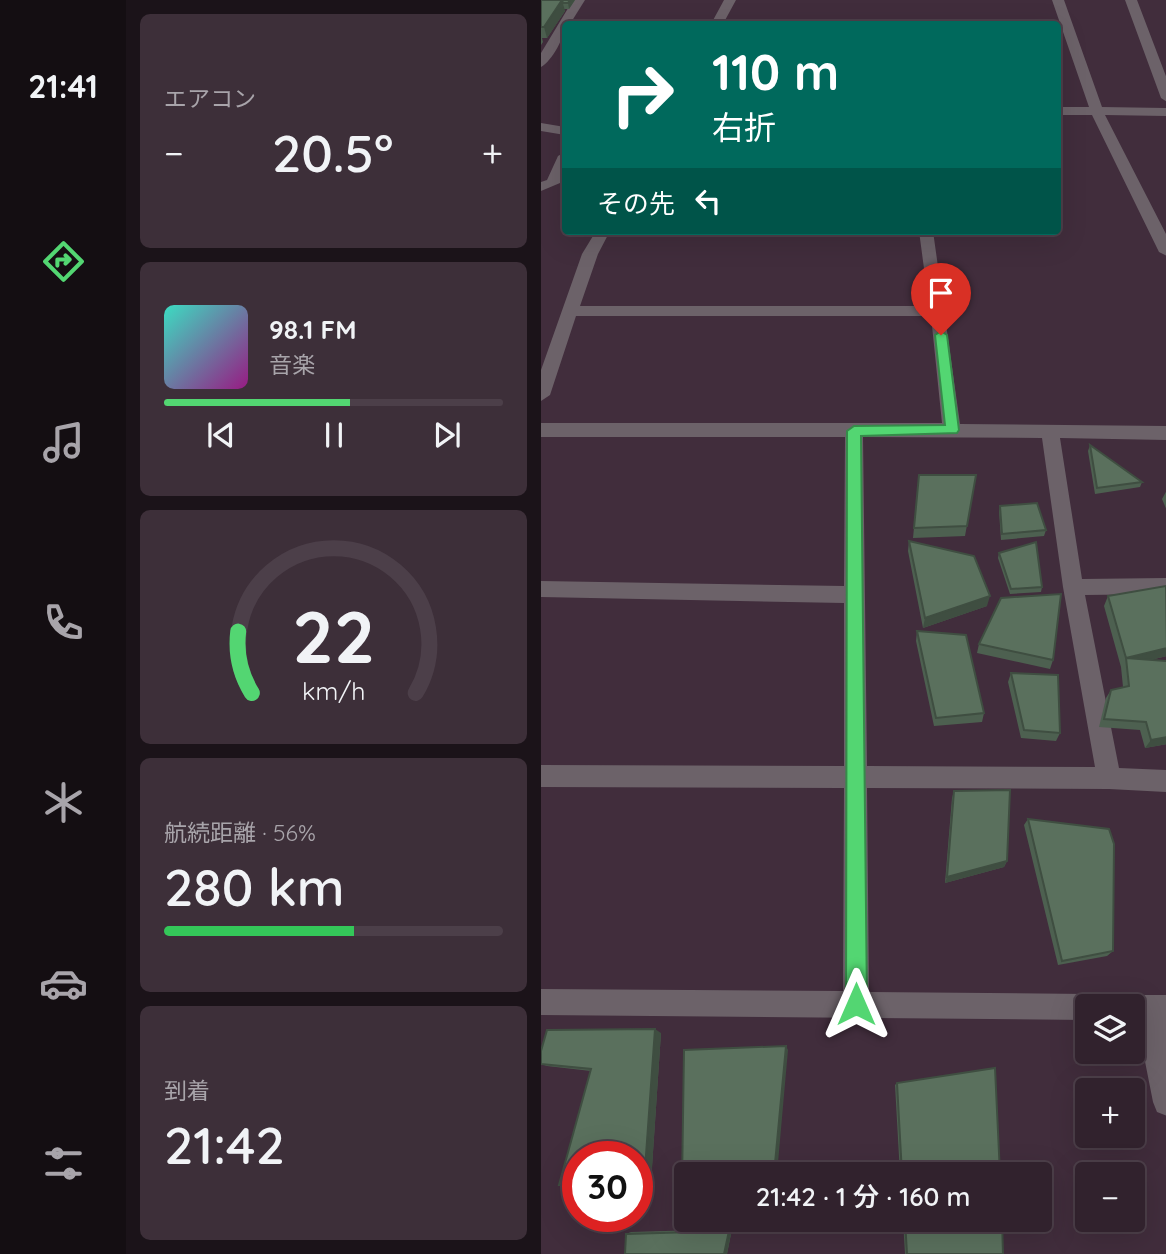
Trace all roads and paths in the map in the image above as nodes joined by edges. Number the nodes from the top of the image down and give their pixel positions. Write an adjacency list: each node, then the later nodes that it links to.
1 (579, 0): 5 (street)
2 (730, 0): 6 (street)
3 (1058, 0): 11 (street)
4 (1131, 0): 9 (street)
5 (566, 21)
6 (719, 21)
7 (562, 28): 8 (street)
8 (541, 62)
9 (1166, 98)
10 (1061, 111): 11 (street)
11 (1097, 112): 12 (street); 19 (street)
12 (1166, 112)
13 (541, 127): 14 (street)
14 (562, 130)
15 (562, 163): 16 (street)
16 (541, 187)
17 (601, 235): 20 (street)
18 (927, 235): 21 (street)
19 (1166, 252)
20 (571, 311): 21 (street); 22 (street)
21 (938, 311): 24 (street)
22 (541, 395)
23 (541, 430): 25 (street)
24 (952, 430): 25 (street); 26 (street)
25 (854, 431): 31 (street)
26 (1050, 432): 27 (street); 29 (street)
27 (1166, 433)
28 (1166, 586): 29 (street)
29 (1073, 587): 34 (street)
30 (541, 589): 31 (street)
31 (856, 595): 33 (street)
32 (541, 776): 33 (street)
33 (855, 776): 34 (street); 37 (street)
34 (1109, 778): 35 (street)
35 (1166, 781)
36 (541, 1002): 37 (street)
37 (856, 1004): 38 (street)
38 (1075, 1007)
39 (1149, 1008): 40 (street)
40 (1166, 1102)

